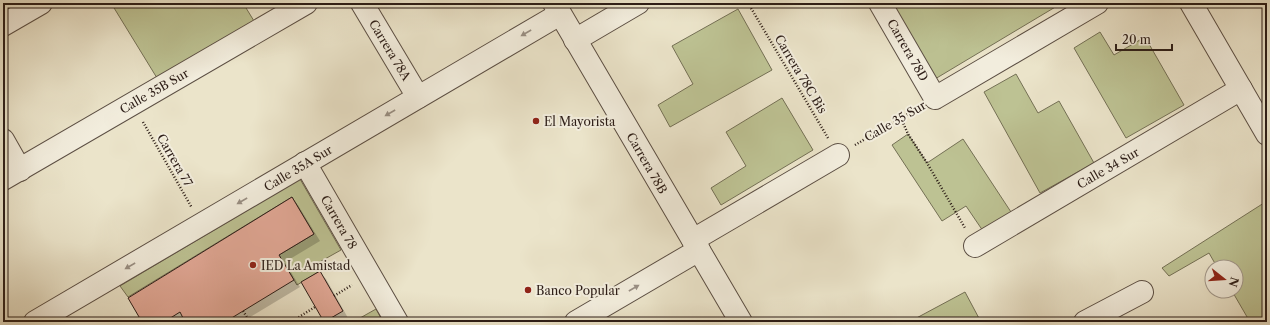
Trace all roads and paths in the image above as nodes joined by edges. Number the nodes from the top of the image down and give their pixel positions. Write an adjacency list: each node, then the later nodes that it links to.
1 (40, 3): 10 (street)
2 (306, 3): 15 (street, Calle 35B Sur)
3 (362, 3): 13 (street, Carrera 78A)
4 (638, 3): 11 (street)
5 (748, 3): 20 (path, Carrera 78C Bis)
6 (880, 3): 14 (street, Carrera 78D)
7 (1097, 3): 14 (street, Calle 35 Sur)
8 (1191, 3): 12 (street)
9 (557, 8): 11 (street, Carrera 78B); 13 (street, Calle 35A Sur, one-way to 13)
10 (3, 25)
11 (575, 40): 24 (street, Carrera 78B)
12 (1241, 89): 16 (street); 25 (street, Calle 34 Sur)
13 (418, 97): 21 (street, Calle 35A Sur, one-way to 21)
14 (935, 98): 17 (path, Calle 35 Sur)
15 (132, 104): 22 (street, Calle 35B Sur); 23 (path, Carrera 77)
16 (1260, 107): 18 (street)
17 (901, 118): 20 (path, Calle 35 Sur); 25 (path)
18 (1267, 134)
19 (3, 140): 22 (street)
20 (838, 155): 24 (street)
21 (305, 163): 23 (street, Calle 35A Sur, one-way to 23); 34 (street, Carrera 78)
22 (11, 174)
23 (202, 224): 31 (street, Calle 35A Sur, one-way to 31)
24 (696, 245): 35 (street, one-way to 24); 36 (street, Carrera 78B)
25 (976, 246)
26 (353, 284): 28 (path)
27 (1142, 292): 37 (street)
28 (334, 296)
29 (316, 307): 33 (path)
30 (243, 311): 32 (path)
31 (36, 322)
32 (250, 322)
33 (291, 322)
34 (397, 322)
35 (576, 322)
36 (741, 322)
37 (1085, 322)

